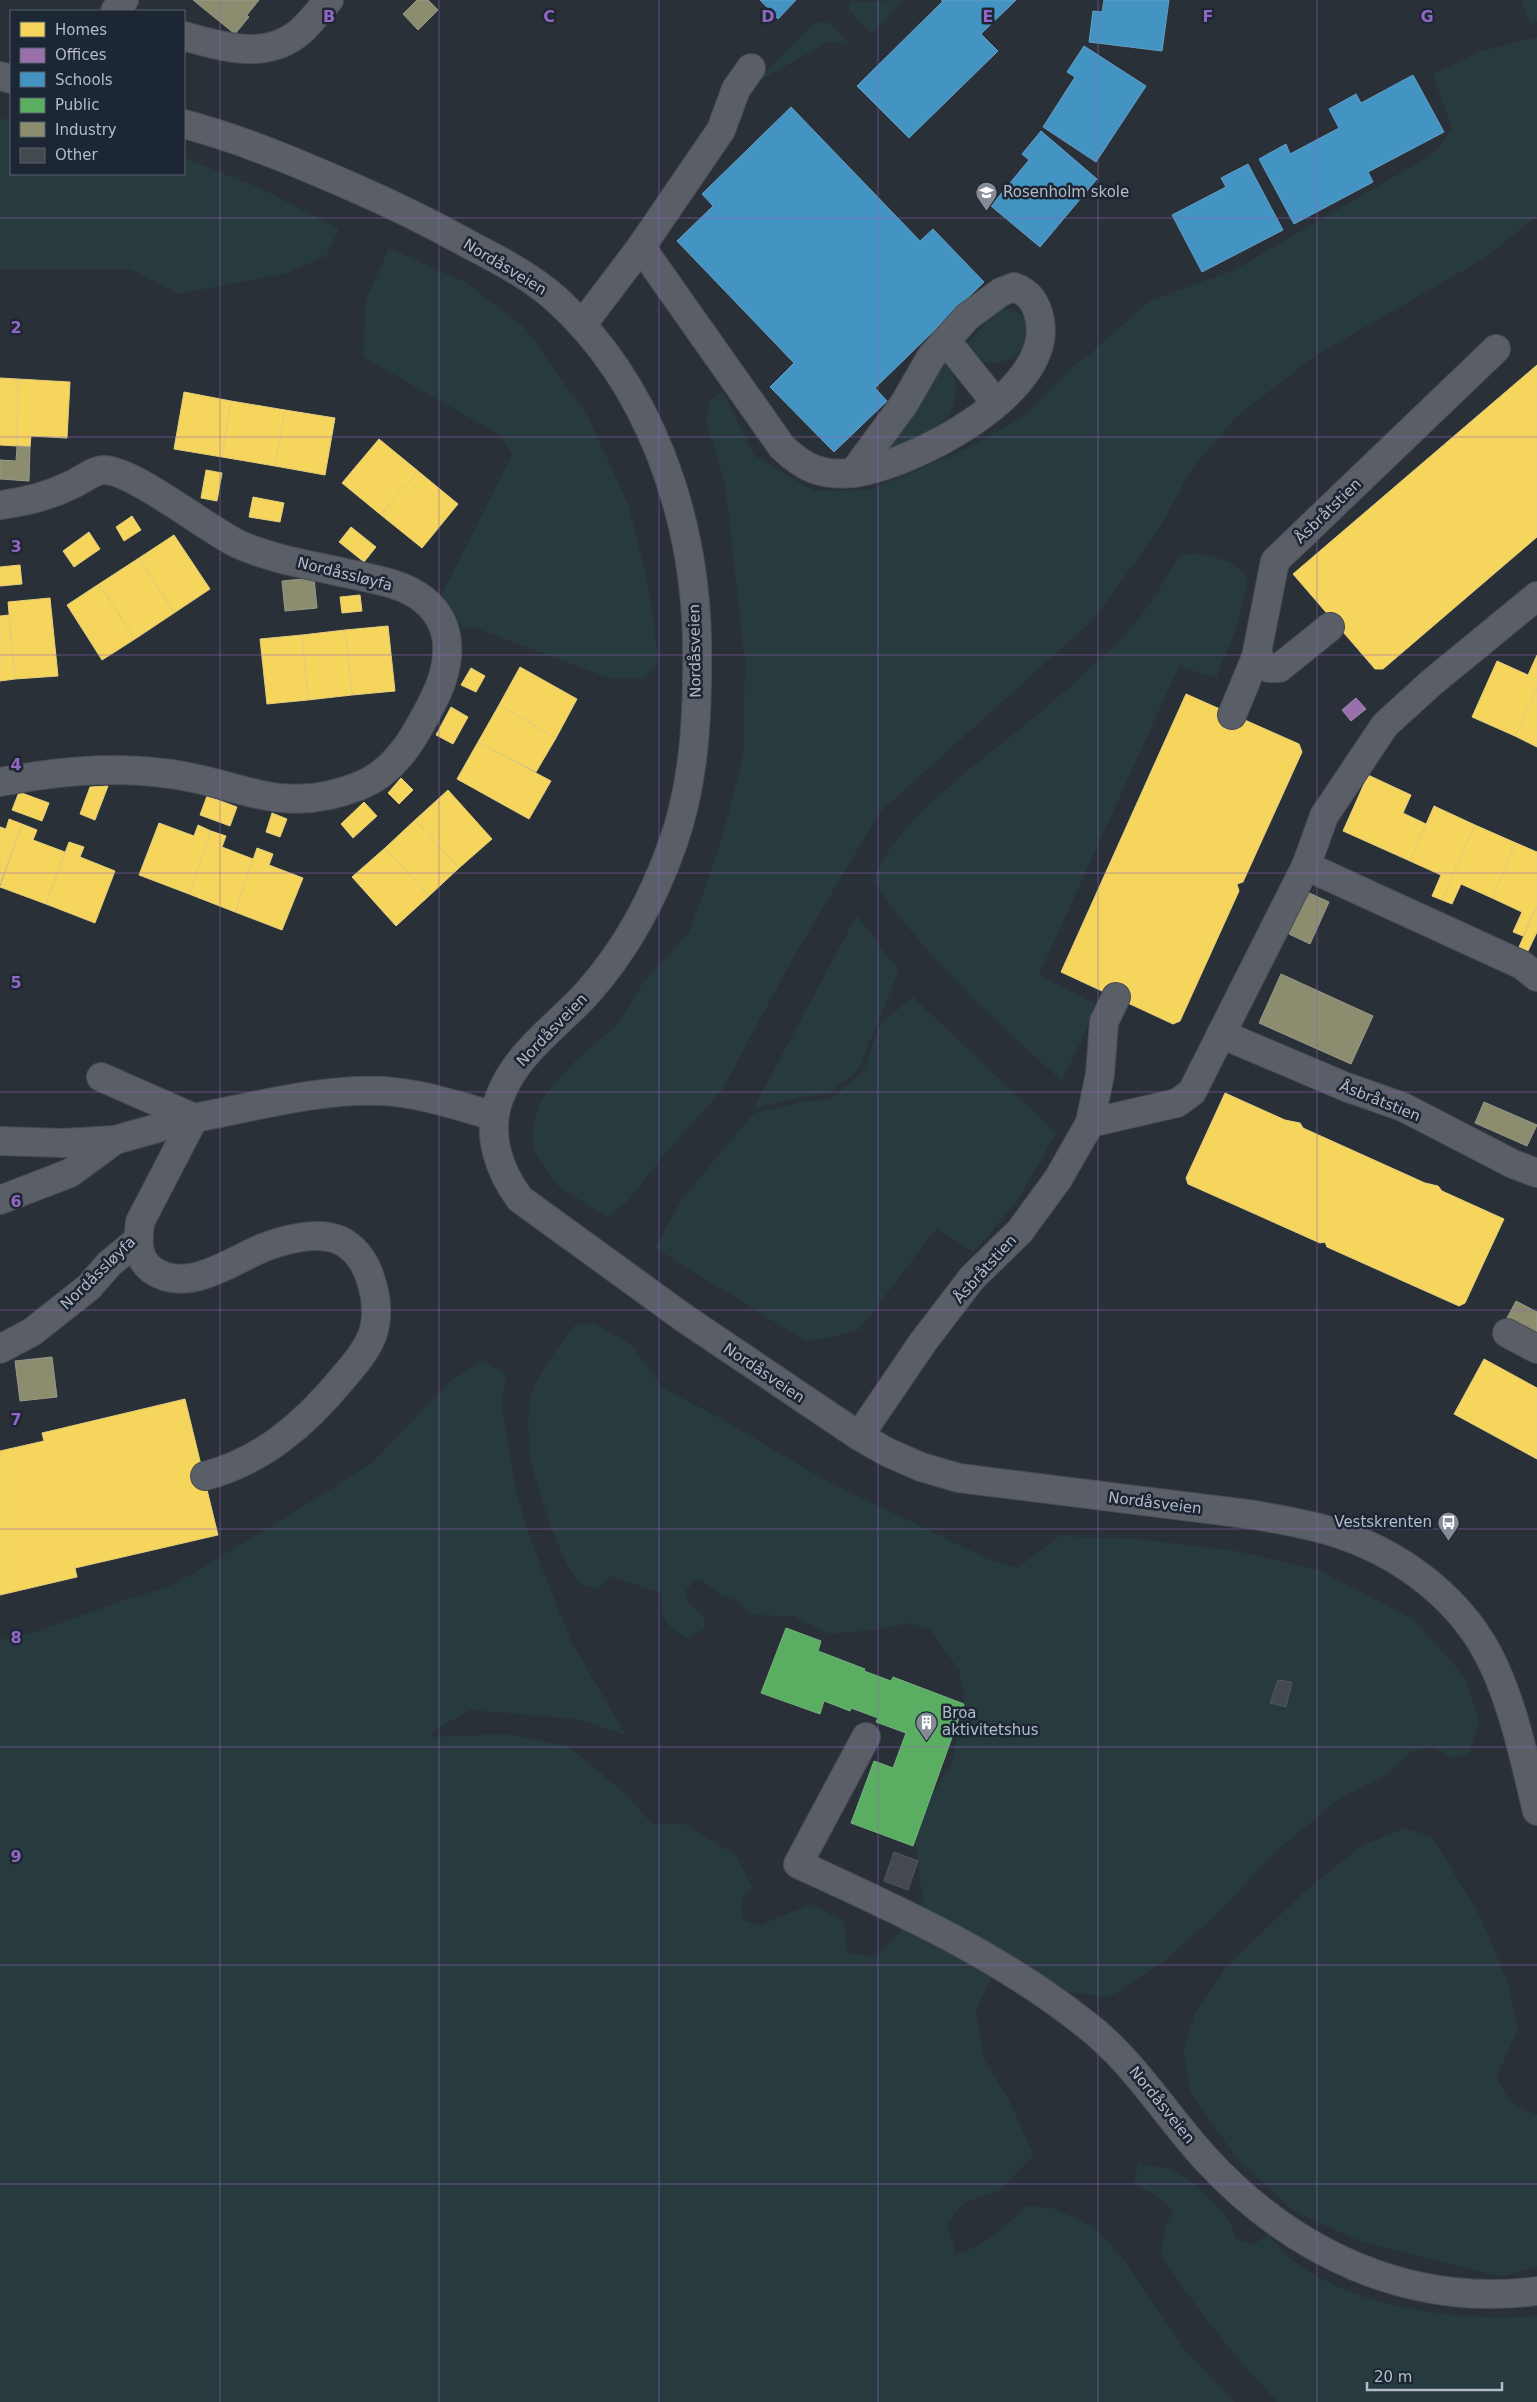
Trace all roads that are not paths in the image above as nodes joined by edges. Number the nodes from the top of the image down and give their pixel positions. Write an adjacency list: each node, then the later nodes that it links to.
1 (124, 0): 3 (street)
2 (329, 0): 4 (street)
3 (116, 10)
4 (185, 36)
5 (751, 68): 7 (street)
6 (185, 124): 8 (street, Nordåsveien)
7 (640, 247): 8 (street); 12 (street)
8 (582, 325): 25 (street, Nordåsveien)
9 (1496, 349): 17 (street, Åsbråtstien)
10 (956, 353): 11 (street)
11 (996, 403): 12 (street); 12 (street)
12 (853, 473)
13 (0, 505): 19 (street, Nordåssløyfa)
14 (1537, 596): 15 (street)
15 (1527, 620): 20 (street)
16 (1330, 627): 17 (street)
17 (1256, 657): 18 (street, Åsbråtstien)
18 (1232, 715)
19 (0, 782)
20 (1306, 866): 21 (street); 23 (street)
21 (1537, 977)
22 (1116, 997): 27 (street, Åsbråtstien)
23 (1221, 1034): 27 (street); 30 (street, Åsbråtstien)
24 (101, 1077): 26 (street)
25 (494, 1116): 26 (street); 36 (street, Nordåsveien)
26 (194, 1118): 28 (street); 32 (street, Nordåssløyfa)
27 (1090, 1123): 36 (street, Åsbråtstien)
28 (115, 1140): 29 (street); 31 (street)
29 (0, 1141)
30 (1537, 1173)
31 (0, 1200)
32 (138, 1240): 34 (street, Nordåssløyfa); 37 (street)
33 (1506, 1333): 35 (street)
34 (0, 1349)
35 (1537, 1349)
36 (859, 1436): 39 (street, Nordåsveien)
37 (205, 1476)
38 (866, 1737): 40 (street, Nordåsveien)
39 (1537, 1811)
40 (1537, 2290)

